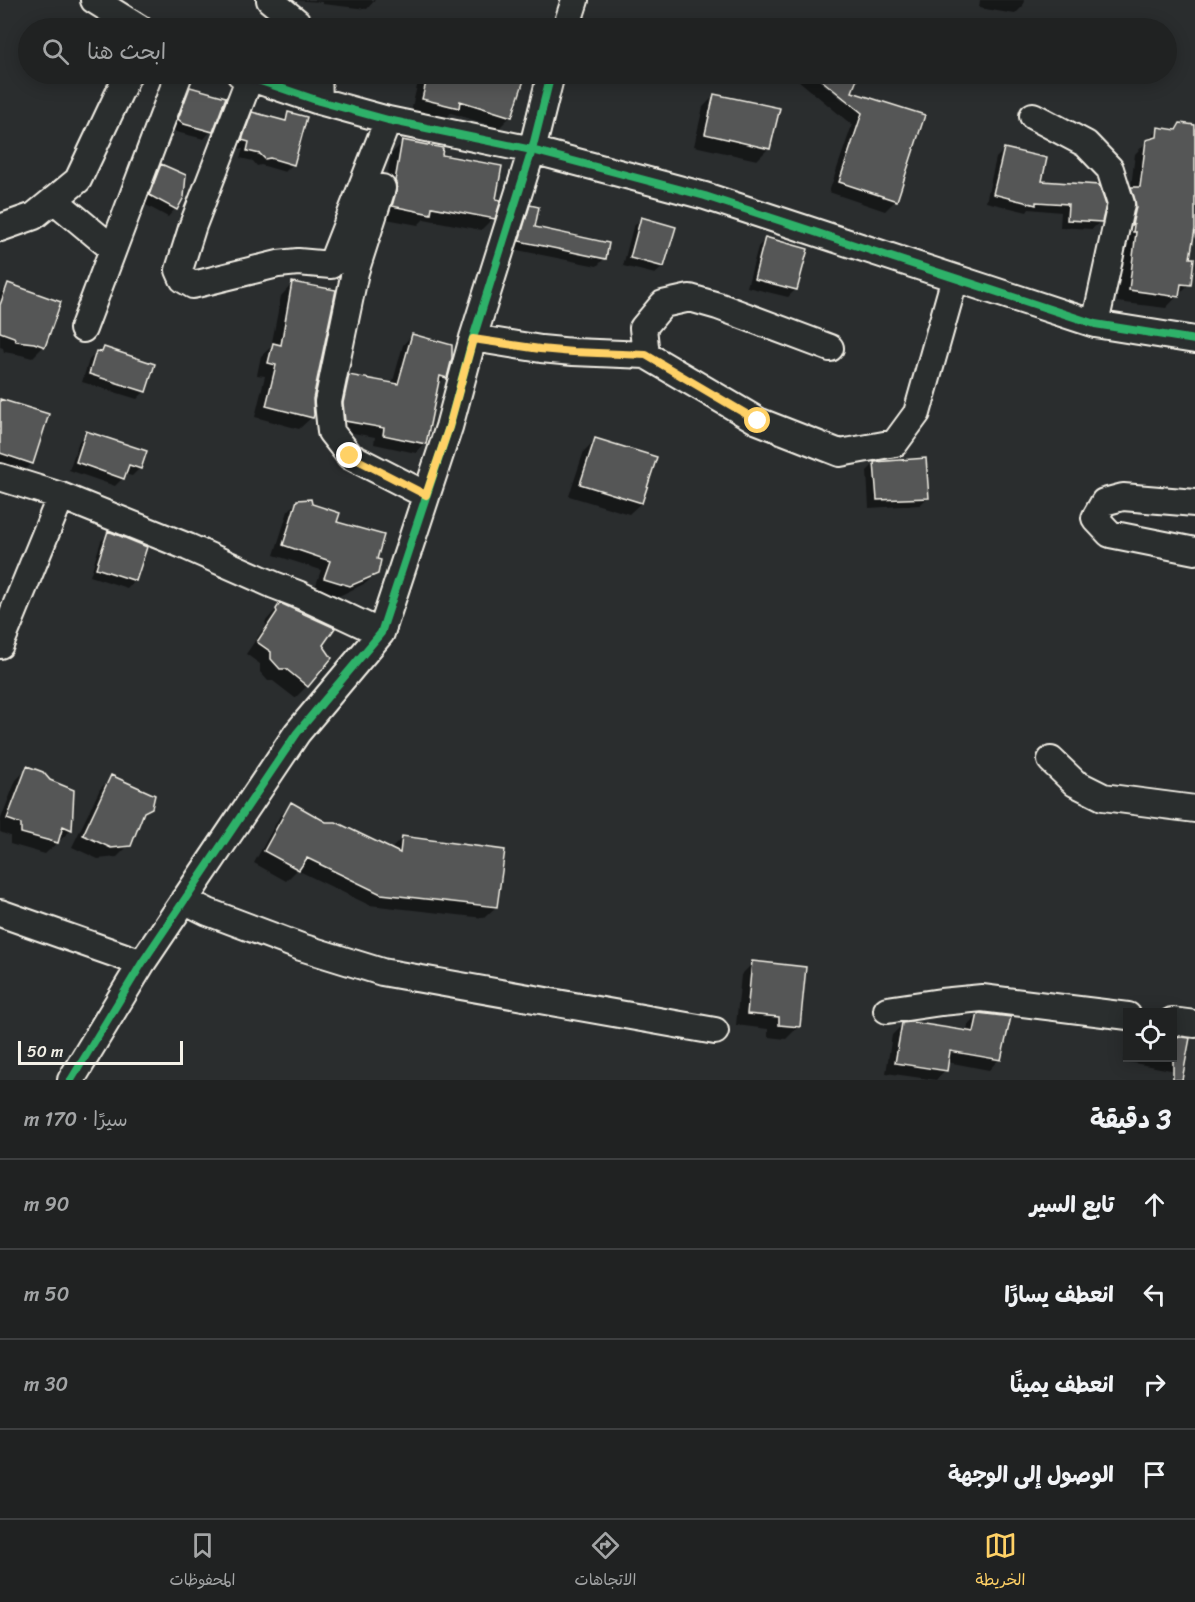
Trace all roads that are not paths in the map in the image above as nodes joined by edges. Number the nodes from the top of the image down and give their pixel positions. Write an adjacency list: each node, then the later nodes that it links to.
1 (94, 0): 4 (street)
2 (270, 0): 5 (street)
3 (574, 0): 6 (street)
4 (128, 15)
5 (292, 18)
6 (569, 18)
7 (123, 84): 18 (street)
8 (175, 84): 20 (street)
9 (242, 84): 15 (street)
10 (271, 84): 13 (street)
11 (318, 84): 13 (street)
12 (548, 84): 16 (street)
13 (319, 101): 15 (street)
14 (1033, 116): 22 (street)
15 (388, 120): 16 (street)
16 (532, 150): 21 (street); 24 (street)
17 (382, 188): 29 (street)
18 (54, 200): 19 (street); 20 (street)
19 (0, 228)
20 (113, 249): 23 (street)
21 (955, 278): 22 (street); 27 (street)
22 (1095, 324): 25 (street)
23 (83, 329)
24 (473, 339): 27 (street); 29 (street)
25 (1195, 340)
26 (830, 348): 27 (street)
27 (646, 355)
28 (0, 477): 30 (street)
29 (426, 495): 33 (street)
30 (61, 496): 33 (street); 34 (street)
31 (1195, 503): 32 (street)
32 (1195, 551)
33 (381, 633): 37 (street)
34 (0, 645)
35 (1051, 760): 36 (street)
36 (1195, 809)
37 (184, 900): 39 (street); 44 (street)
38 (0, 914): 39 (street)
39 (142, 963): 45 (street)
40 (887, 1010): 41 (street)
41 (1123, 1015)
42 (1177, 1022): 43 (street)
43 (1195, 1024)
44 (715, 1031)
45 (71, 1080)

